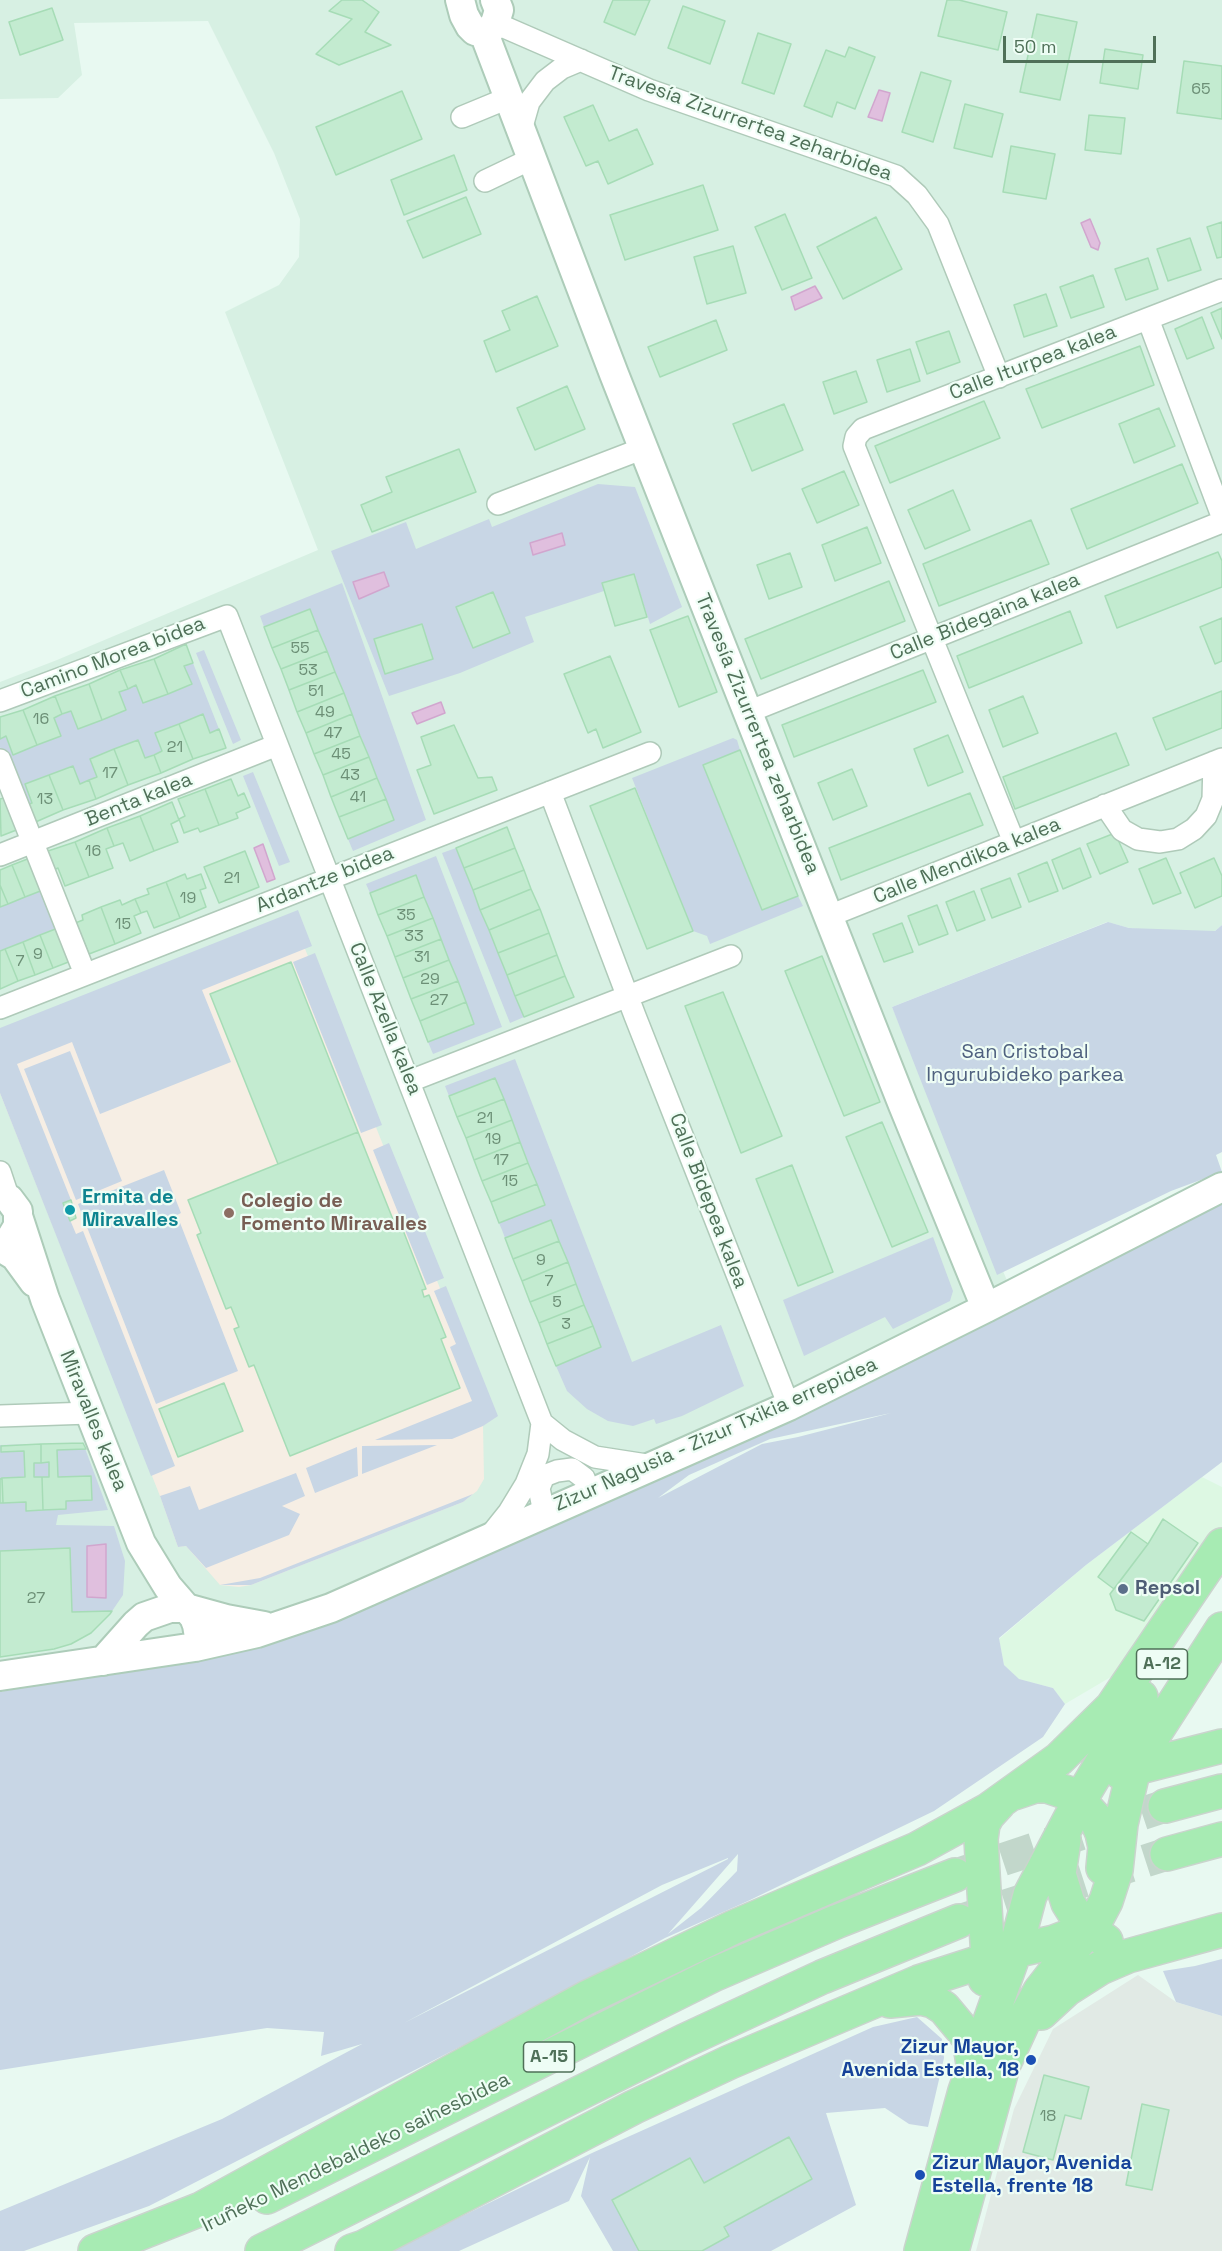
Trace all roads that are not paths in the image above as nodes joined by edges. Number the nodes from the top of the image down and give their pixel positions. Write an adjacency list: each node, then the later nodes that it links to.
1 (460, 0): 2 (street)
2 (491, 19): 3 (street, Travesía Zizurrertea zeharbidea); 4 (street, Travesía Zizurrertea zeharbidea)
3 (581, 60): 6 (street); 11 (street, Travesía Zizurrertea zeharbidea)
4 (508, 98): 5 (street); 6 (street, Travesía Zizurrertea zeharbidea)
5 (462, 117)
6 (520, 130): 7 (street, Travesía Zizurrertea zeharbidea)
7 (531, 159): 8 (street); 12 (street, Travesía Zizurrertea zeharbidea)
8 (485, 181)
9 (1222, 290): 10 (street, Calle Iturpea kalea)
10 (1148, 319): 11 (street, Calle Iturpea kalea); 14 (street)
11 (999, 376): 17 (street, Calle Iturpea kalea)
12 (644, 447): 13 (street); 19 (street, Travesía Zizurrertea zeharbidea)
13 (498, 504)
14 (1222, 516)
15 (1222, 522): 17 (street, Calle Bidegaina kalea)
16 (227, 616): 18 (street, Camino Morea bidea); 20 (street, Calle Azella kalea)
17 (932, 638): 19 (street, Calle Bidegaina kalea); 26 (street)
18 (0, 701)
19 (748, 712): 30 (street, Travesía Zizurrertea zeharbidea)
20 (277, 745): 27 (street, Benta kalea); 29 (street, Calle Azella kalea)
21 (650, 753): 24 (street, Ardantze bidea)
22 (0, 760): 27 (street)
23 (1218, 760): 25 (street, Calle Mendikoa kalea); 25 (street, Calle Mendikoa kalea)
24 (550, 792): 29 (street, Ardantze bidea); 33 (street, Calle Bidepea kalea)
25 (1105, 806): 26 (street, Calle Mendikoa kalea)
26 (1014, 842): 30 (street, Calle Mendikoa kalea)
27 (32, 843): 28 (street, Benta kalea); 32 (street)
28 (0, 855)
29 (329, 878): 34 (street, Ardantze bidea); 35 (street, Calle Azella kalea)
30 (830, 916): 41 (street, Travesía Zizurrertea zeharbidea)
31 (731, 956): 33 (street)
32 (81, 964)
33 (627, 996): 35 (street); 42 (street, Calle Bidepea kalea)
34 (0, 1008)
35 (410, 1081): 45 (street, Calle Azella kalea)
36 (0, 1172): 38 (street, Miravalles kalea)
37 (1222, 1186): 41 (street, Zizur Nagusia - Zizur Txikia errepidea)
38 (9, 1204): 39 (street); 40 (street, Miravalles kalea)
39 (0, 1245): 40 (street, Miravalles kalea)
40 (45, 1299): 43 (street, Miravalles kalea)
41 (986, 1308): 42 (street, Zizur Nagusia - Zizur Txikia errepidea)
42 (789, 1406): 48 (street, Zizur Nagusia - Zizur Txikia errepidea)
43 (90, 1413): 44 (street); 52 (street, Miravalles kalea)
44 (0, 1416)
45 (542, 1423): 46 (street, Calle Azella kalea); 47 (street)
46 (563, 1440): 48 (street, Calle Azella kalea); 49 (street, Calle Azella kalea)
47 (535, 1466): 50 (street); 51 (street)
48 (653, 1466): 49 (street, Zizur Nagusia - Zizur Txikia errepidea)
49 (587, 1486): 50 (street, Zizur Nagusia - Zizur Txikia errepidea)
50 (543, 1502): 51 (street, Zizur Nagusia - Zizur Txikia errepidea)
51 (486, 1541): 57 (street, Zizur Nagusia - Zizur Txikia errepidea)
52 (141, 1543): 55 (street, Miravalles kalea); 56 (street, Miravalles kalea)
53 (1222, 1545): 66 (highway)
54 (1222, 1576): 68 (highway, A-12)
55 (186, 1608): 56 (street); 57 (street); 59 (street, Miravalles kalea)
56 (144, 1617): 60 (street, Miravalles kalea); 61 (street)
57 (272, 1628): 59 (street, Zizur Nagusia - Zizur Txikia errepidea)
58 (1222, 1629): 64 (highway, A-12)
59 (195, 1647): 60 (street)
60 (155, 1652): 61 (street)
61 (103, 1660): 62 (street)
62 (0, 1676)
63 (1222, 1746): 64 (highway)
64 (1134, 1768): 68 (highway); 73 (highway, A-12)
65 (1222, 1791): 67 (highway)
66 (1004, 1799): 68 (highway); 76 (highway); 79 (highway)
67 (1166, 1806)
68 (1074, 1811): 73 (highway); 73 (highway); 76 (highway, A-12)
69 (1222, 1839): 70 (highway)
70 (1167, 1854)
71 (955, 1875): 80 (highway, Iruñeko Mendebaldeko saihesbidea / A-15)
72 (959, 1921): 81 (highway, A-15)
73 (1092, 1923): 75 (highway); 76 (highway); 78 (highway, A-12)
74 (1222, 1930): 75 (highway)
75 (1145, 1951): 78 (highway)
76 (1001, 1955): 77 (highway); 78 (highway, A-12)
77 (864, 2004): 78 (highway); 82 (highway)
78 (988, 2065): 83 (highway, A-12); 84 (highway, A-12)
79 (95, 2251)
80 (149, 2251)
81 (262, 2251)
82 (352, 2251)
83 (921, 2251)
84 (952, 2251)

